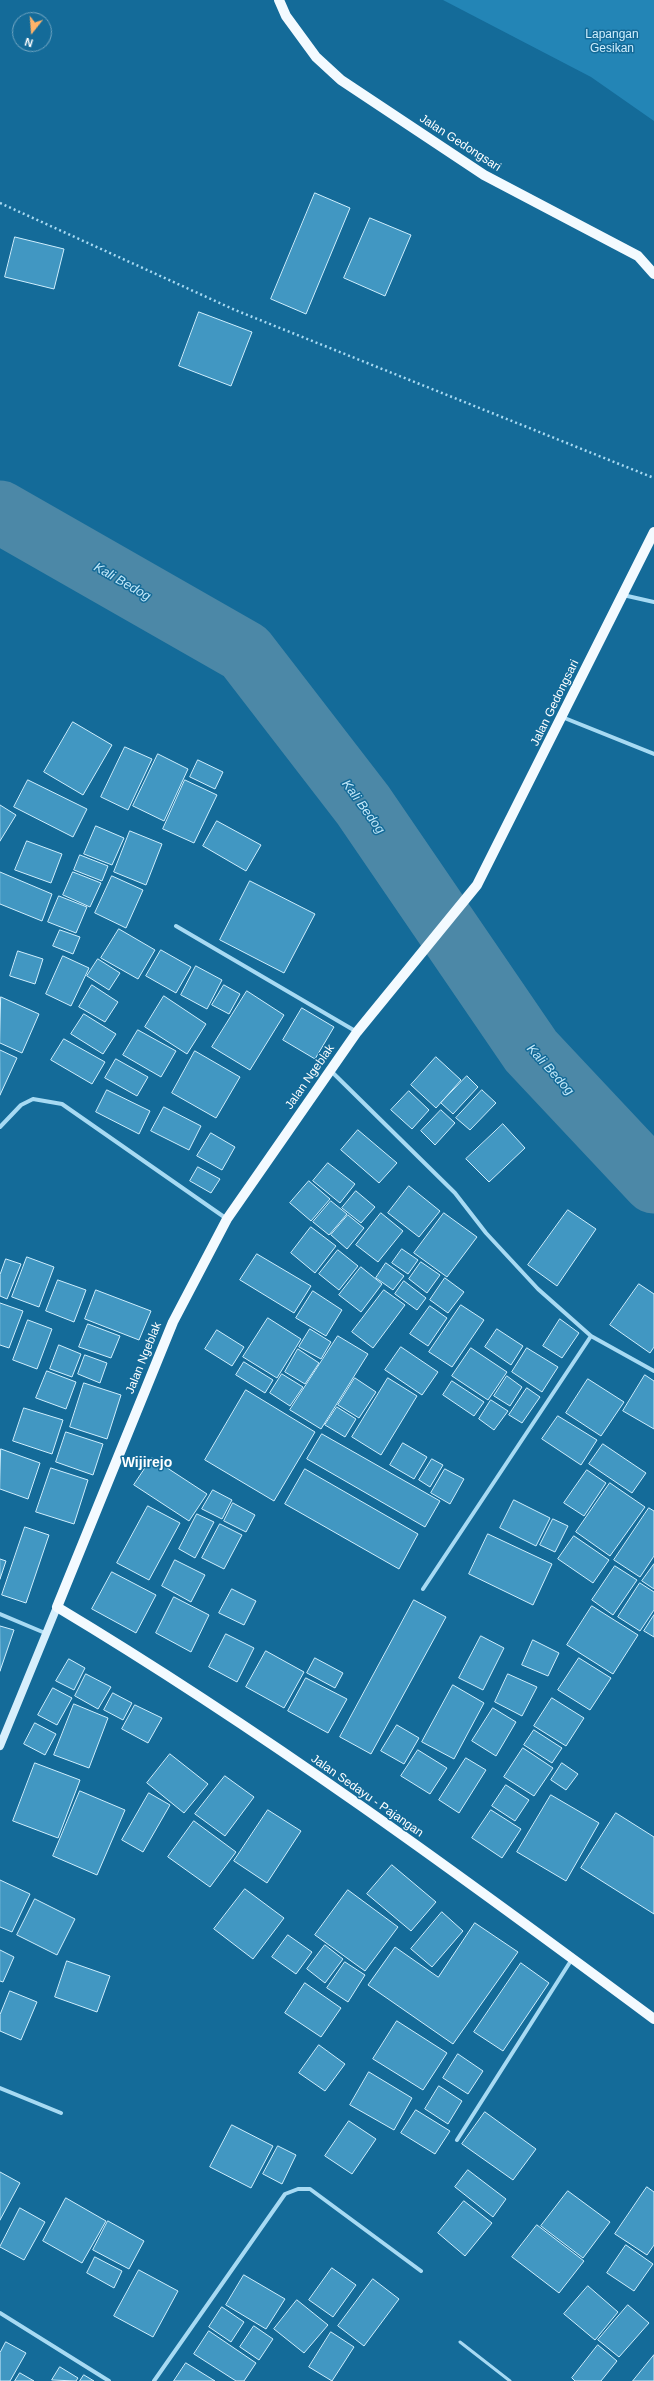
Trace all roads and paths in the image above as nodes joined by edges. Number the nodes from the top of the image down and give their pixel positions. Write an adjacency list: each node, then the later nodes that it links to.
1 (279, 0): 3 (main road, Jalan Gedongsari)
2 (0, 203): 4 (path)
3 (654, 274)
4 (654, 478)
5 (654, 532): 6 (main road, Jalan Gedongsari)
6 (623, 594): 7 (street); 8 (main road, Jalan Gedongsari)
7 (654, 602)
8 (562, 717): 9 (street); 11 (main road, Jalan Gedongsari)
9 (654, 754)
10 (176, 926): 12 (street)
11 (374, 1011): 12 (main road, Jalan Ngeblak)
12 (357, 1032): 13 (main road, Jalan Ngeblak)
13 (330, 1071): 15 (main road, Jalan Ngeblak); 16 (street)
14 (0, 1127): 15 (street)
15 (227, 1219): 19 (main road, Jalan Ngeblak)
16 (591, 1336): 17 (street); 18 (street)
17 (654, 1371)
18 (423, 1589)
19 (57, 1607): 21 (main road, Jalan Ngeblak); 23 (main road, Jalan Sedayu - Pajangan)
20 (0, 1614): 21 (street)
21 (44, 1632): 22 (main road, Jalan Ngeblak)
22 (0, 1746)
23 (573, 1959): 24 (main road, Jalan Sedayu - Pajangan); 27 (street)
24 (654, 2019)
25 (0, 2088): 26 (street)
26 (62, 2113)
27 (457, 2140)
28 (421, 2271): 32 (street)
29 (0, 2313): 31 (street)
30 (460, 2342): 33 (lane)
31 (109, 2381)
32 (154, 2381)
33 (510, 2381)

